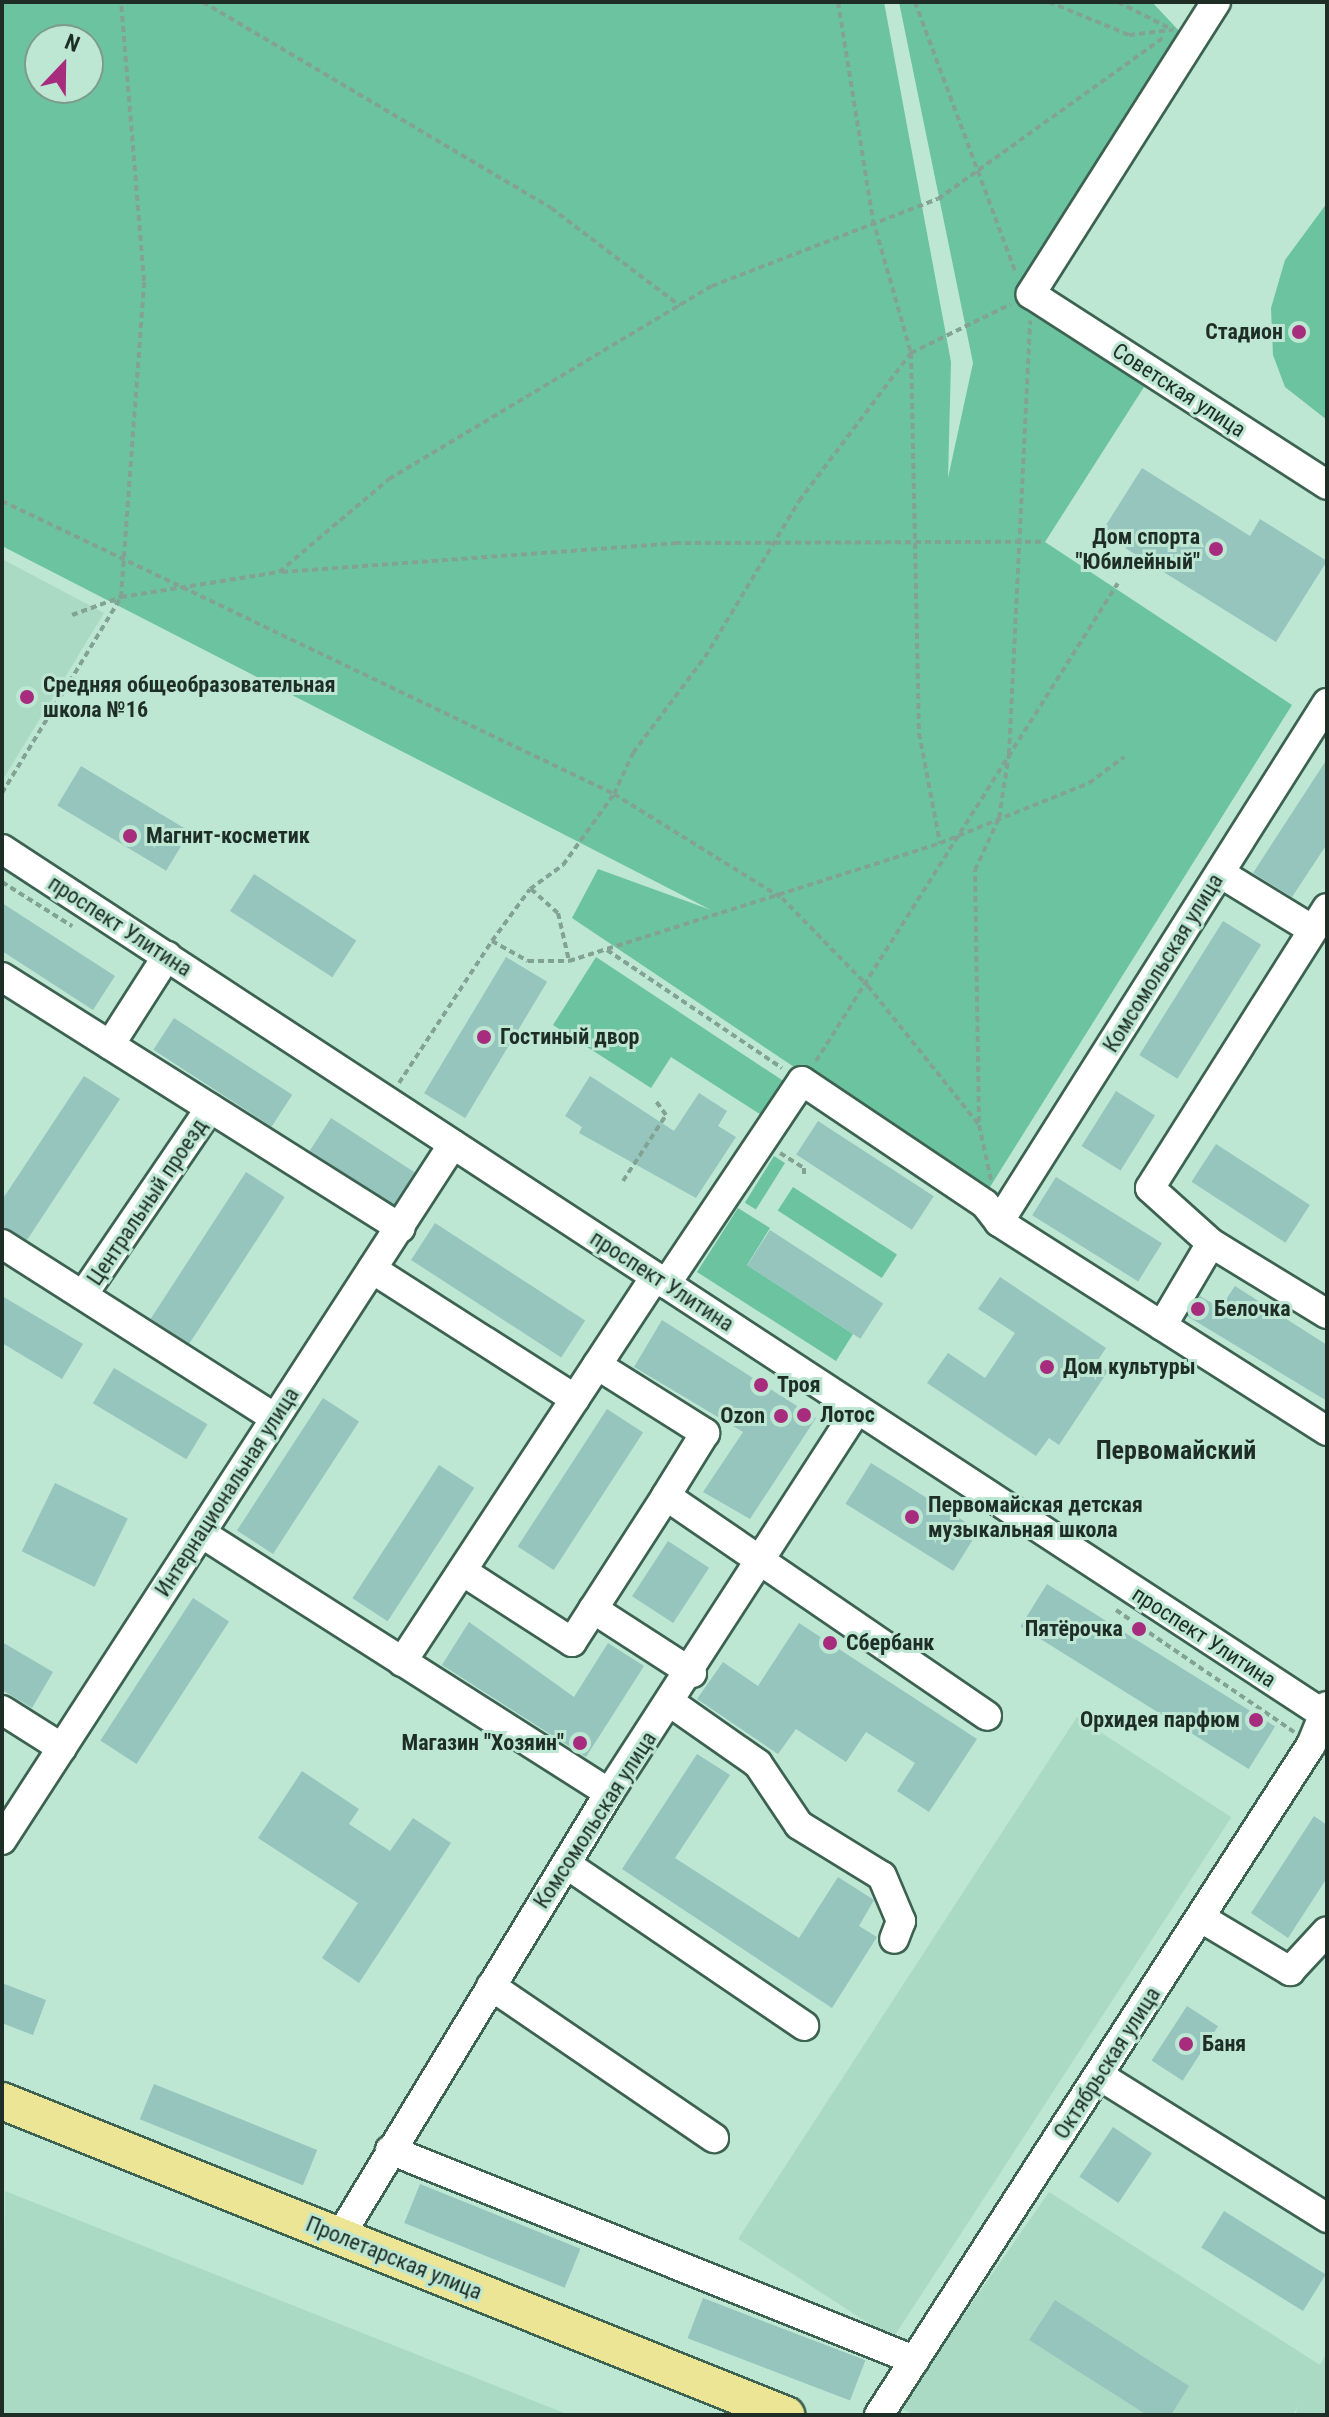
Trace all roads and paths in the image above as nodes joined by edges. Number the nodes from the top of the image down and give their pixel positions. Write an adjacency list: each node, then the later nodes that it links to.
1 (121, 2): 20 (path)
2 (203, 2): 12 (path)
3 (838, 2): 10 (path)
4 (915, 2): 9 (path)
5 (1049, 2): 8 (path)
6 (1118, 2): 8 (path)
7 (1212, 9): 8 (path); 11 (street)
8 (1174, 30): 9 (path)
9 (974, 174): 10 (path); 11 (path)
10 (873, 220): 12 (path); 13 (path)
11 (1031, 294): 13 (path); 14 (street, Советская улица); 16 (path)
12 (680, 306): 21 (path)
13 (911, 353): 17 (path); 19 (path)
14 (1327, 485)
15 (2, 501): 20 (path)
16 (1021, 538): 17 (path); 18 (path); 27 (path)
17 (919, 542): 19 (path); 33 (path)
18 (1045, 542)
19 (772, 548): 21 (path); 30 (path)
20 (123, 555): 23 (path); 24 (path)
21 (279, 572): 23 (path)
22 (1118, 583): 27 (path)
23 (197, 588): 24 (path); 30 (path)
24 (121, 597): 25 (path); 29 (path)
25 (72, 615)
26 (1327, 703): 35 (street, Комсомольская улица)
27 (1009, 754): 31 (path); 32 (path)
28 (1124, 757): 31 (path)
29 (2, 793)
30 (614, 794): 36 (path); 37 (path)
31 (999, 818): 32 (path); 51 (path)
32 (963, 832): 33 (path); 44 (path)
33 (940, 843): 37 (path)
34 (2, 849): 41 (street, проспект Улитина)
35 (1220, 873): 38 (street); 56 (street, Комсомольская улица)
36 (530, 889): 39 (path); 42 (path)
37 (782, 898): 40 (path); 44 (path)
38 (1320, 919): 58 (street)
39 (492, 941): 42 (path); 48 (path)
40 (606, 950): 42 (path); 47 (path)
41 (167, 956): 45 (street); 48 (street, проспект Улитина)
42 (569, 961)
43 (2, 977): 45 (street)
44 (868, 986): 46 (path); 51 (path)
45 (110, 1045): 50 (street)
46 (818, 1058)
47 (802, 1081): 52 (street); 56 (street)
48 (387, 1101): 53 (street, проспект Улитина)
49 (656, 1101): 55 (path)
50 (210, 1108): 57 (street); 62 (street, Центральный проезд)
51 (979, 1125): 56 (path)
52 (762, 1141): 54 (path); 61 (street)
53 (453, 1144): 57 (street, Интернациональная улица); 61 (street, проспект Улитина)
54 (804, 1178)
55 (623, 1181)
56 (999, 1222): 64 (street)
57 (401, 1228): 60 (street, Интернациональная улица)
58 (1211, 1243): 63 (street); 64 (street)
59 (2, 1244): 62 (street)
60 (372, 1269): 66 (street); 68 (street, Интернациональная улица)
61 (661, 1281): 65 (street); 67 (street, проспект Улитина)
62 (83, 1295): 68 (street)
63 (1327, 1314)
64 (1162, 1326): 69 (street)
65 (597, 1365): 66 (street); 70 (street)
66 (575, 1399): 73 (street)
67 (857, 1410): 72 (street, Комсомольская улица); 79 (street, проспект Улитина)
68 (275, 1418): 71 (street, Интернациональная улица)
69 (1327, 1431)
70 (666, 1496): 72 (street); 74 (street)
71 (201, 1533): 75 (street); 81 (street, Интернациональная улица)
72 (762, 1563): 76 (street, Комсомольская улица); 80 (street)
73 (462, 1571): 74 (street); 75 (street)
74 (593, 1609): 76 (street)
75 (402, 1662): 82 (street)
76 (692, 1673): 77 (street, Комсомольская улица)
77 (671, 1703): 82 (street, Комсомольская улица); 87 (street)
78 (2, 1710): 81 (street)
79 (1325, 1710): 85 (street, Октябрьская улица)
80 (987, 1716)
81 (62, 1748): 83 (street, Интернациональная улица)
82 (609, 1793): 84 (street, Комсомольская улица)
83 (2, 1840)
84 (566, 1864): 88 (street, Комсомольская улица); 89 (street)
85 (1201, 1918): 86 (street); 90 (street, Октябрьская улица)
86 (1327, 1931)
87 (894, 1939)
88 (491, 1986): 92 (street); 93 (street, Комсомольская улица)
89 (804, 2026)
90 (1100, 2076): 94 (street); 96 (street, Октябрьская улица)
91 (5, 2110): 95 (main road, Пролетарская улица)
92 (714, 2138)
93 (390, 2150): 95 (street, Комсомольская улица); 96 (street)
94 (1327, 2218)
95 (340, 2236): 97 (main road, Пролетарская улица)
96 (914, 2360): 98 (street, Октябрьская улица)
97 (786, 2415)
98 (879, 2415)

